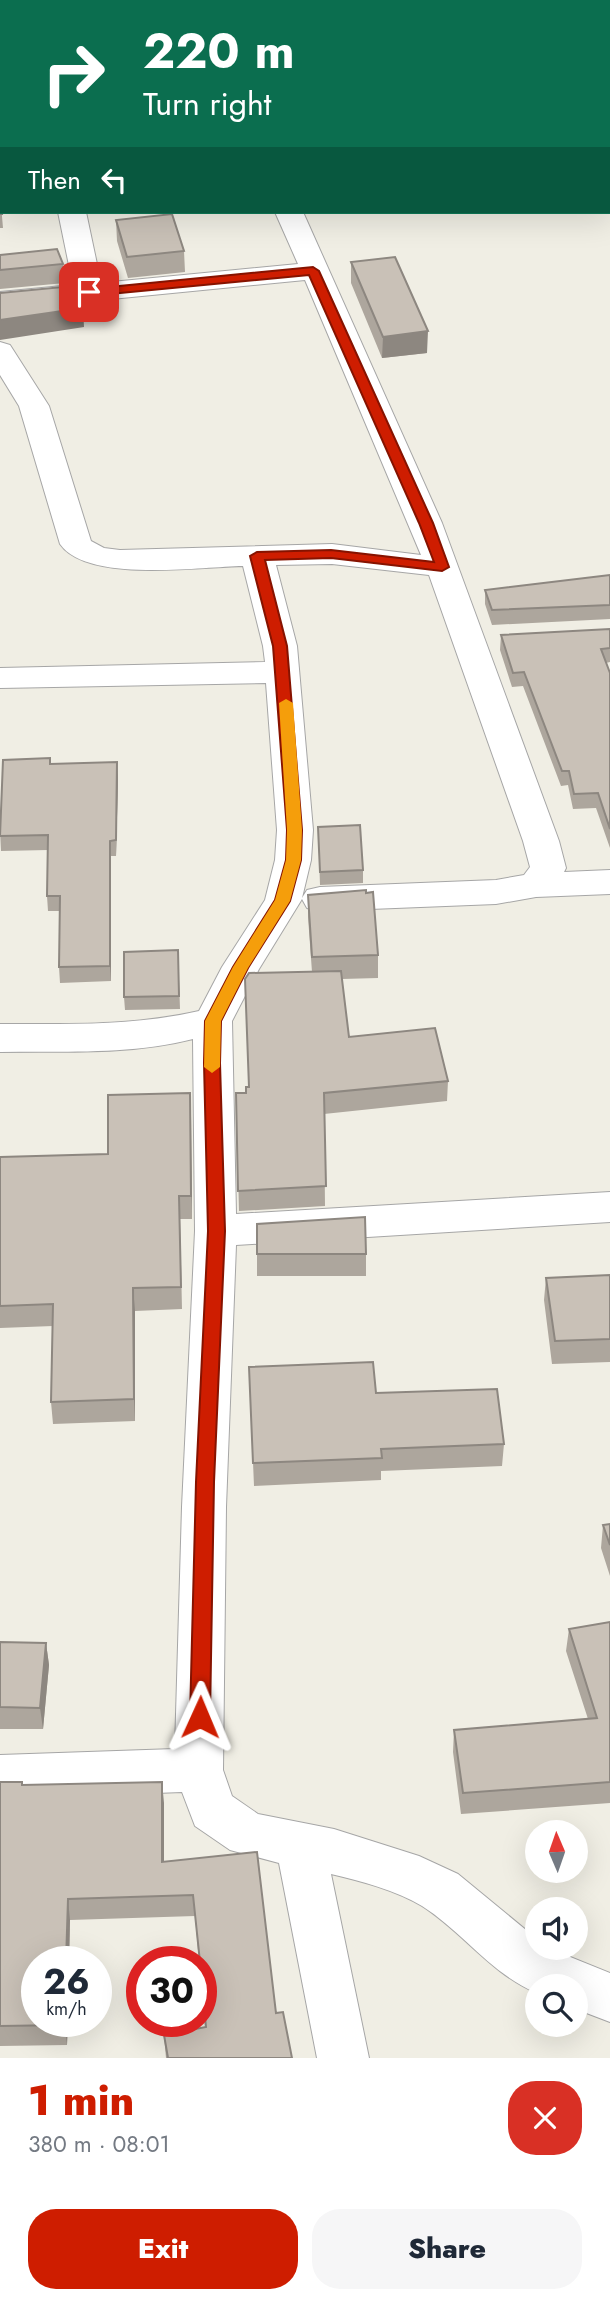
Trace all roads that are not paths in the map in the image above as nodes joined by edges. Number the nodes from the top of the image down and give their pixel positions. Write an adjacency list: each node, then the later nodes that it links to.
1 (72, 214): 4 (street)
2 (290, 214): 3 (street)
3 (313, 271): 4 (street); 8 (street)
4 (89, 292): 5 (street)
5 (0, 301)
6 (0, 351): 7 (street)
7 (257, 556): 8 (street); 9 (street)
8 (442, 567): 12 (street)
9 (283, 672): 10 (street); 13 (street)
10 (0, 678)
11 (610, 882): 12 (street)
12 (536, 885): 13 (street)
13 (283, 901): 14 (street)
14 (213, 1021): 15 (street); 17 (street)
15 (0, 1038)
16 (610, 1207): 17 (street)
17 (216, 1231): 18 (street)
18 (199, 1770): 19 (street); 20 (street)
19 (0, 1777)
20 (300, 1845): 21 (street); 22 (street)
21 (610, 1998)
22 (343, 2058)

